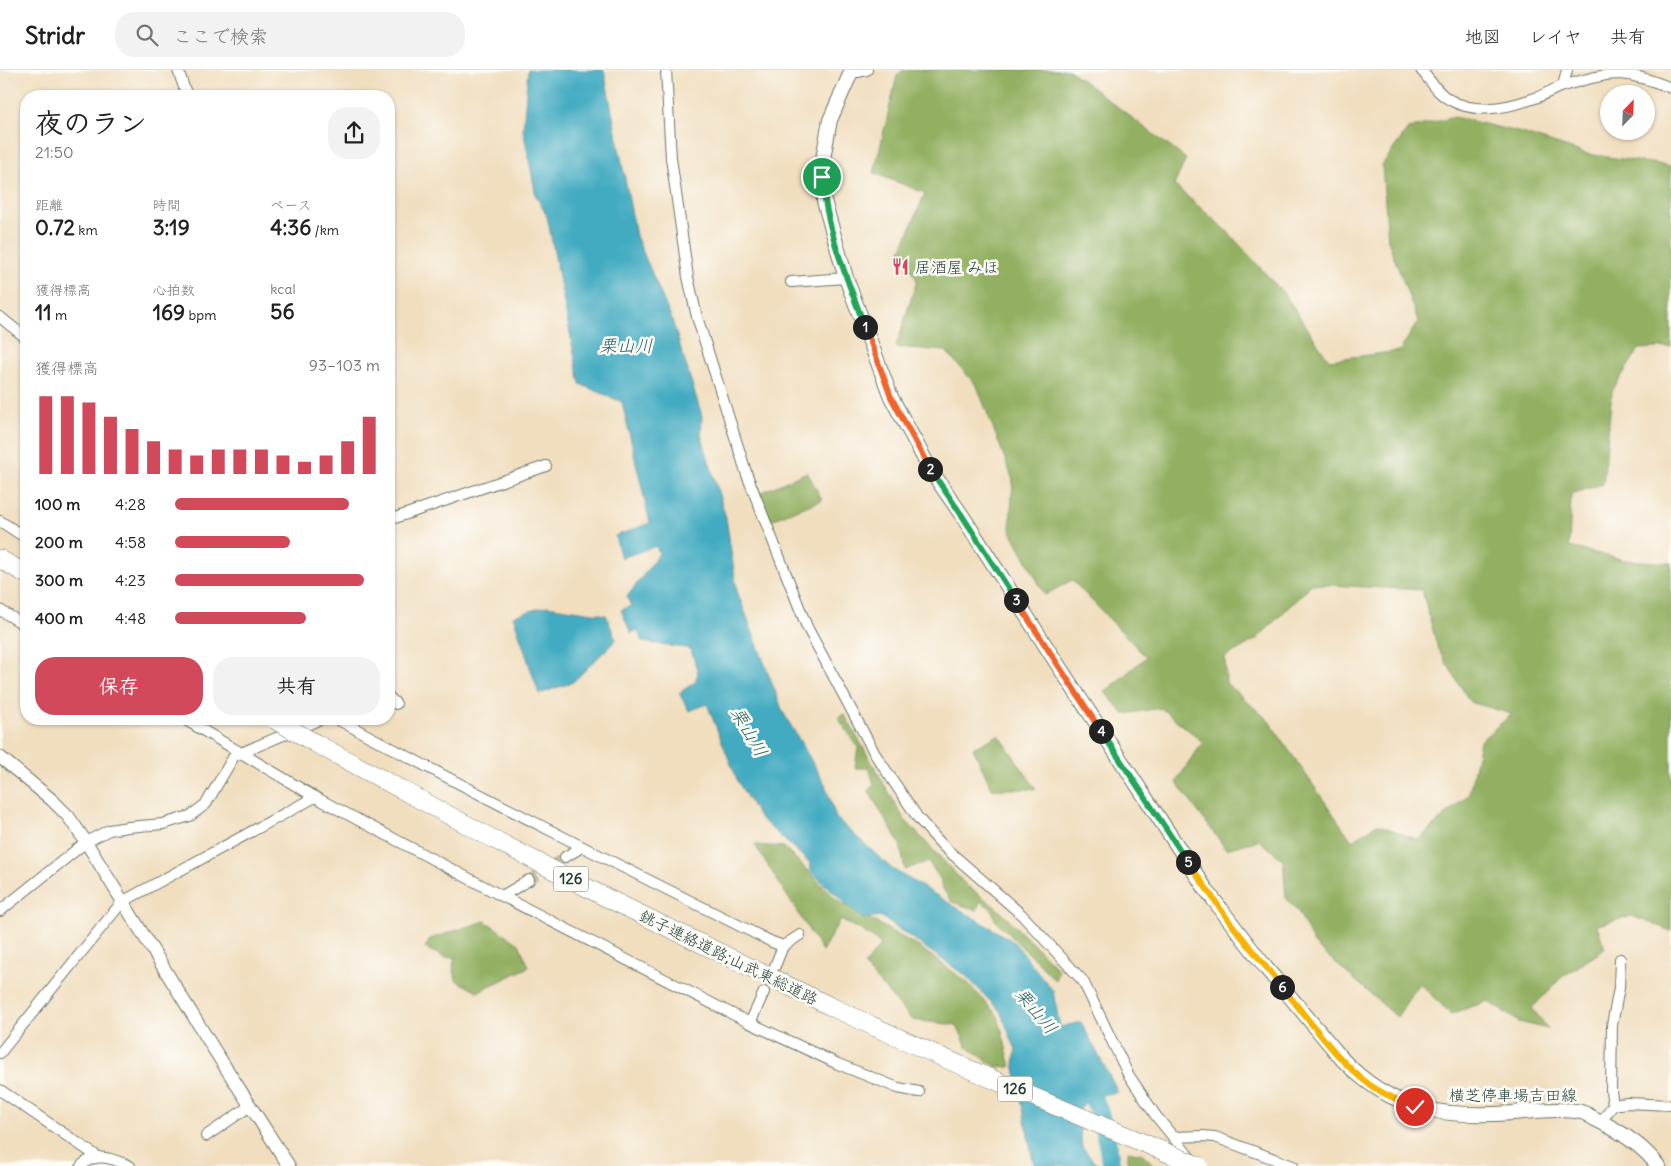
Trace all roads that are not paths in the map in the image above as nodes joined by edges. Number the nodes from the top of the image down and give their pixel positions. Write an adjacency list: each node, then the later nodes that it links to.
1 (178, 70): 11 (street)
2 (666, 70): 52 (street)
3 (867, 70): 7 (street)
4 (1421, 70): 8 (street)
5 (1434, 70): 8 (street)
6 (1567, 70): 9 (street)
7 (852, 71): 12 (main road, 横芝停車場吉田線)
8 (1431, 82): 9 (street)
9 (1563, 86): 10 (street)
10 (1671, 88)
11 (185, 90)
12 (846, 278): 13 (street); 50 (main road, 横芝停車場吉田線)
13 (792, 282)
14 (0, 317): 15 (street)
15 (20, 333)
16 (546, 466): 17 (street)
17 (395, 518)
18 (0, 521): 19 (street)
19 (20, 534)
20 (0, 559): 21 (highway)
21 (20, 571)
22 (0, 610): 23 (street)
23 (20, 622)
24 (194, 725): 28 (street)
25 (284, 725): 57 (highway, 銚子連絡道路;山武東総道路 / 126, bridge)
26 (306, 725): 28 (street)
27 (348, 725): 32 (street)
28 (241, 752): 30 (street); 31 (street)
29 (0, 757): 31 (street)
30 (315, 797): 35 (street); 36 (street)
31 (86, 842): 36 (street); 37 (street)
32 (582, 847): 33 (street); 39 (street)
33 (565, 857)
34 (529, 880): 35 (street)
35 (502, 896): 43 (street)
36 (122, 902): 44 (street); 49 (street)
37 (0, 910)
38 (800, 935): 39 (street)
39 (783, 946): 41 (street)
40 (1620, 959): 47 (street)
41 (774, 966)
42 (764, 992): 43 (street)
43 (750, 1023): 46 (street)
44 (0, 1053)
45 (0, 1090): 53 (street)
46 (919, 1092)
47 (1613, 1105): 48 (street); 50 (street)
48 (1671, 1105)
49 (250, 1106): 51 (street); 56 (street)
50 (1601, 1122): 59 (main road, 横芝停車場吉田線)
51 (206, 1136)
52 (1173, 1137): 57 (street); 58 (street)
53 (98, 1157): 54 (street); 55 (street)
54 (81, 1166)
55 (130, 1166)
56 (289, 1166)
57 (1198, 1166)
58 (1293, 1166)
59 (1658, 1166)

